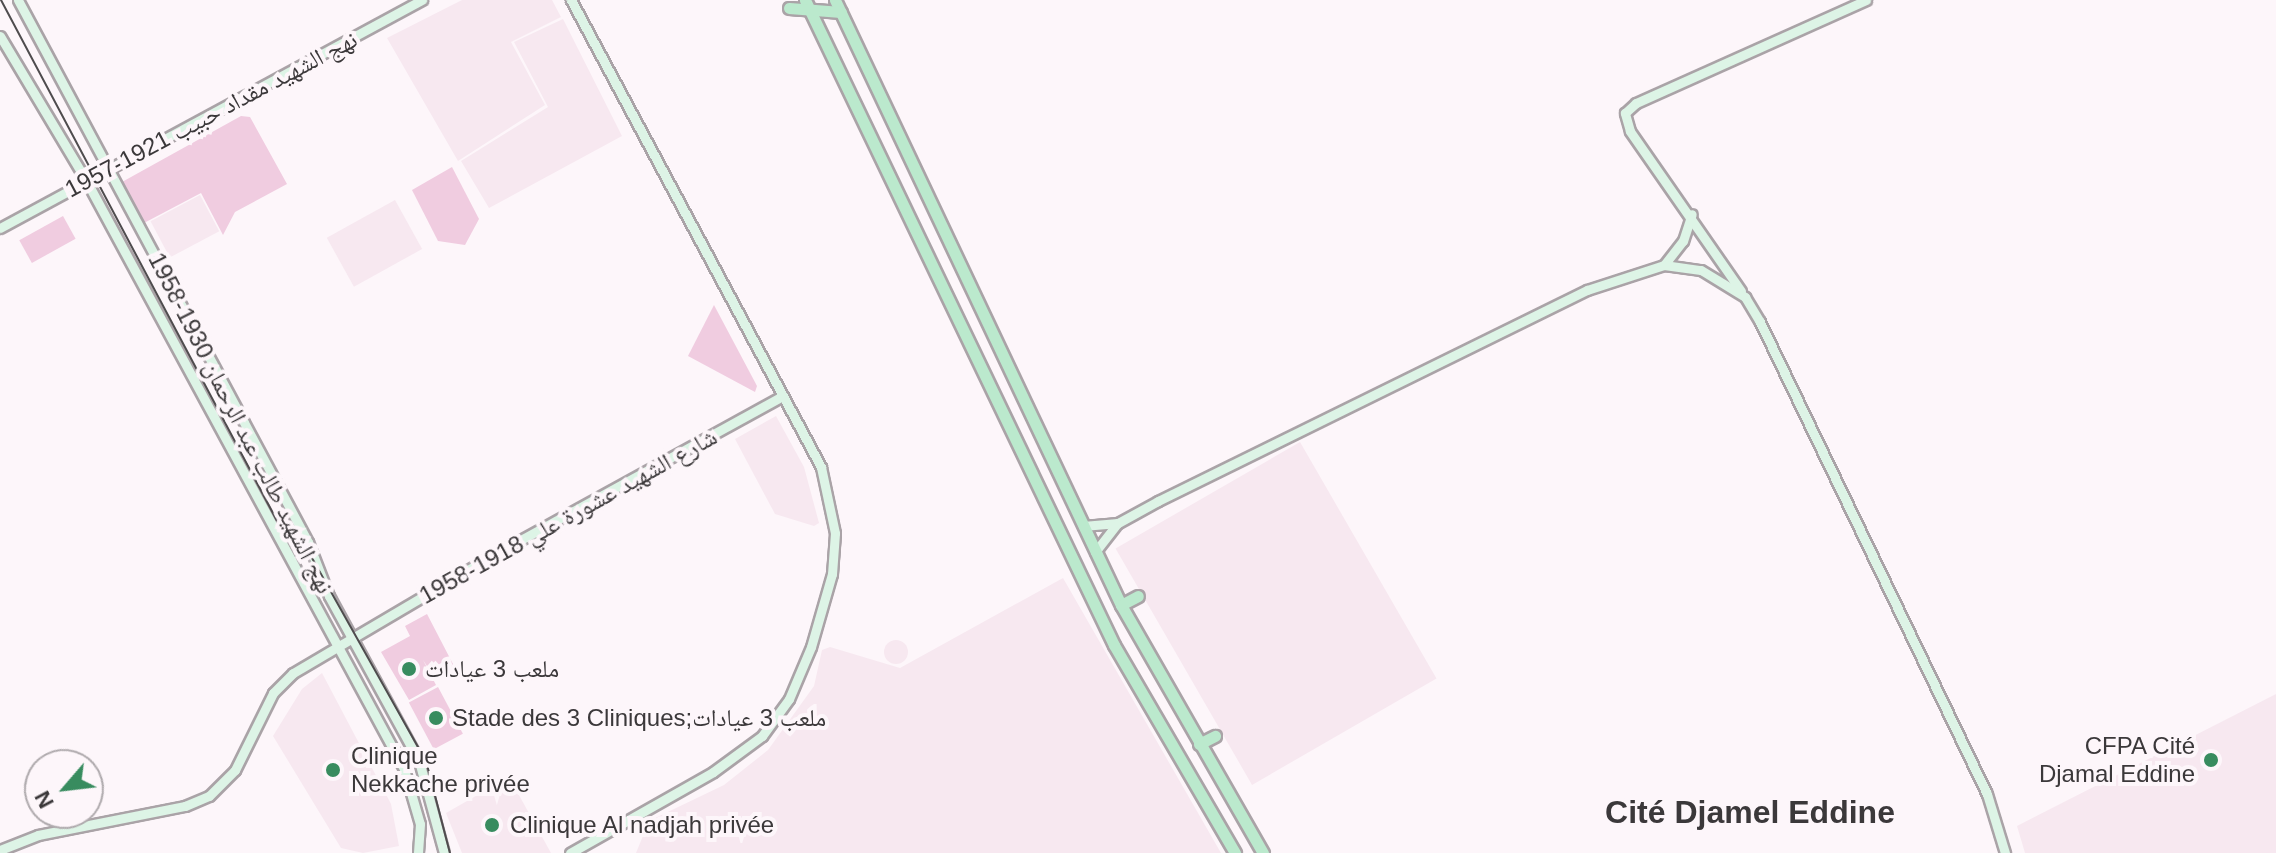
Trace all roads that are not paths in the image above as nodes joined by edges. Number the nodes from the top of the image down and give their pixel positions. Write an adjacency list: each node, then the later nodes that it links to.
1 (18, 0): 10 (street, نهج الشهيد طالب عبد الرحمان 1930-1958)
2 (422, 0): 10 (street, نهج الشهيد مقداد حبيب 1921-1957)
3 (571, 0): 16 (street)
4 (835, 0): 8 (main road)
5 (1866, 0): 12 (street)
6 (808, 5): 7 (main road); 8 (main road); 30 (main road)
7 (789, 8)
8 (841, 12): 18 (main road)
9 (0, 36): 11 (street, نهج الشهيد طالب عبد الرحمان 1930-1958)
10 (110, 169): 11 (street, نهج الشهيد مقداد حبيب 1921-1957); 22 (street, نهج الشهيد طالب عبد الرحمان 1930-1958)
11 (87, 182): 13 (street, نهج الشهيد مقداد حبيب 1921-1957); 23 (street, نهج الشهيد طالب عبد الرحمان 1930-1958)
12 (1692, 214): 14 (street); 15 (street)
13 (0, 228)
14 (1664, 265): 15 (street); 17 (street)
15 (1745, 297): 32 (street)
16 (783, 396): 22 (street, شارع الشهيد عشورة علي 1918-1958); 29 (street)
17 (1118, 523): 18 (street); 19 (street)
18 (1083, 526): 19 (main road)
19 (1095, 552): 21 (main road)
20 (1138, 596): 21 (main road)
21 (1121, 605): 25 (main road)
22 (353, 637): 23 (street, شارع الشهيد عشورة علي 1918-1958); 28 (street, نهج الشهيد طالب عبد الرحمان 1930-1958)
23 (337, 646): 26 (street, شارع الشهيد عشورة علي 1918-1958); 27 (street, نهج الشهيد طالب عبد الرحمان 1930-1958)
24 (1215, 736): 25 (main road)
25 (1199, 744): 31 (main road)
26 (0, 850)
27 (418, 853)
28 (444, 853)
29 (570, 853)
30 (1235, 853)
31 (1263, 853)
32 (2005, 853)

